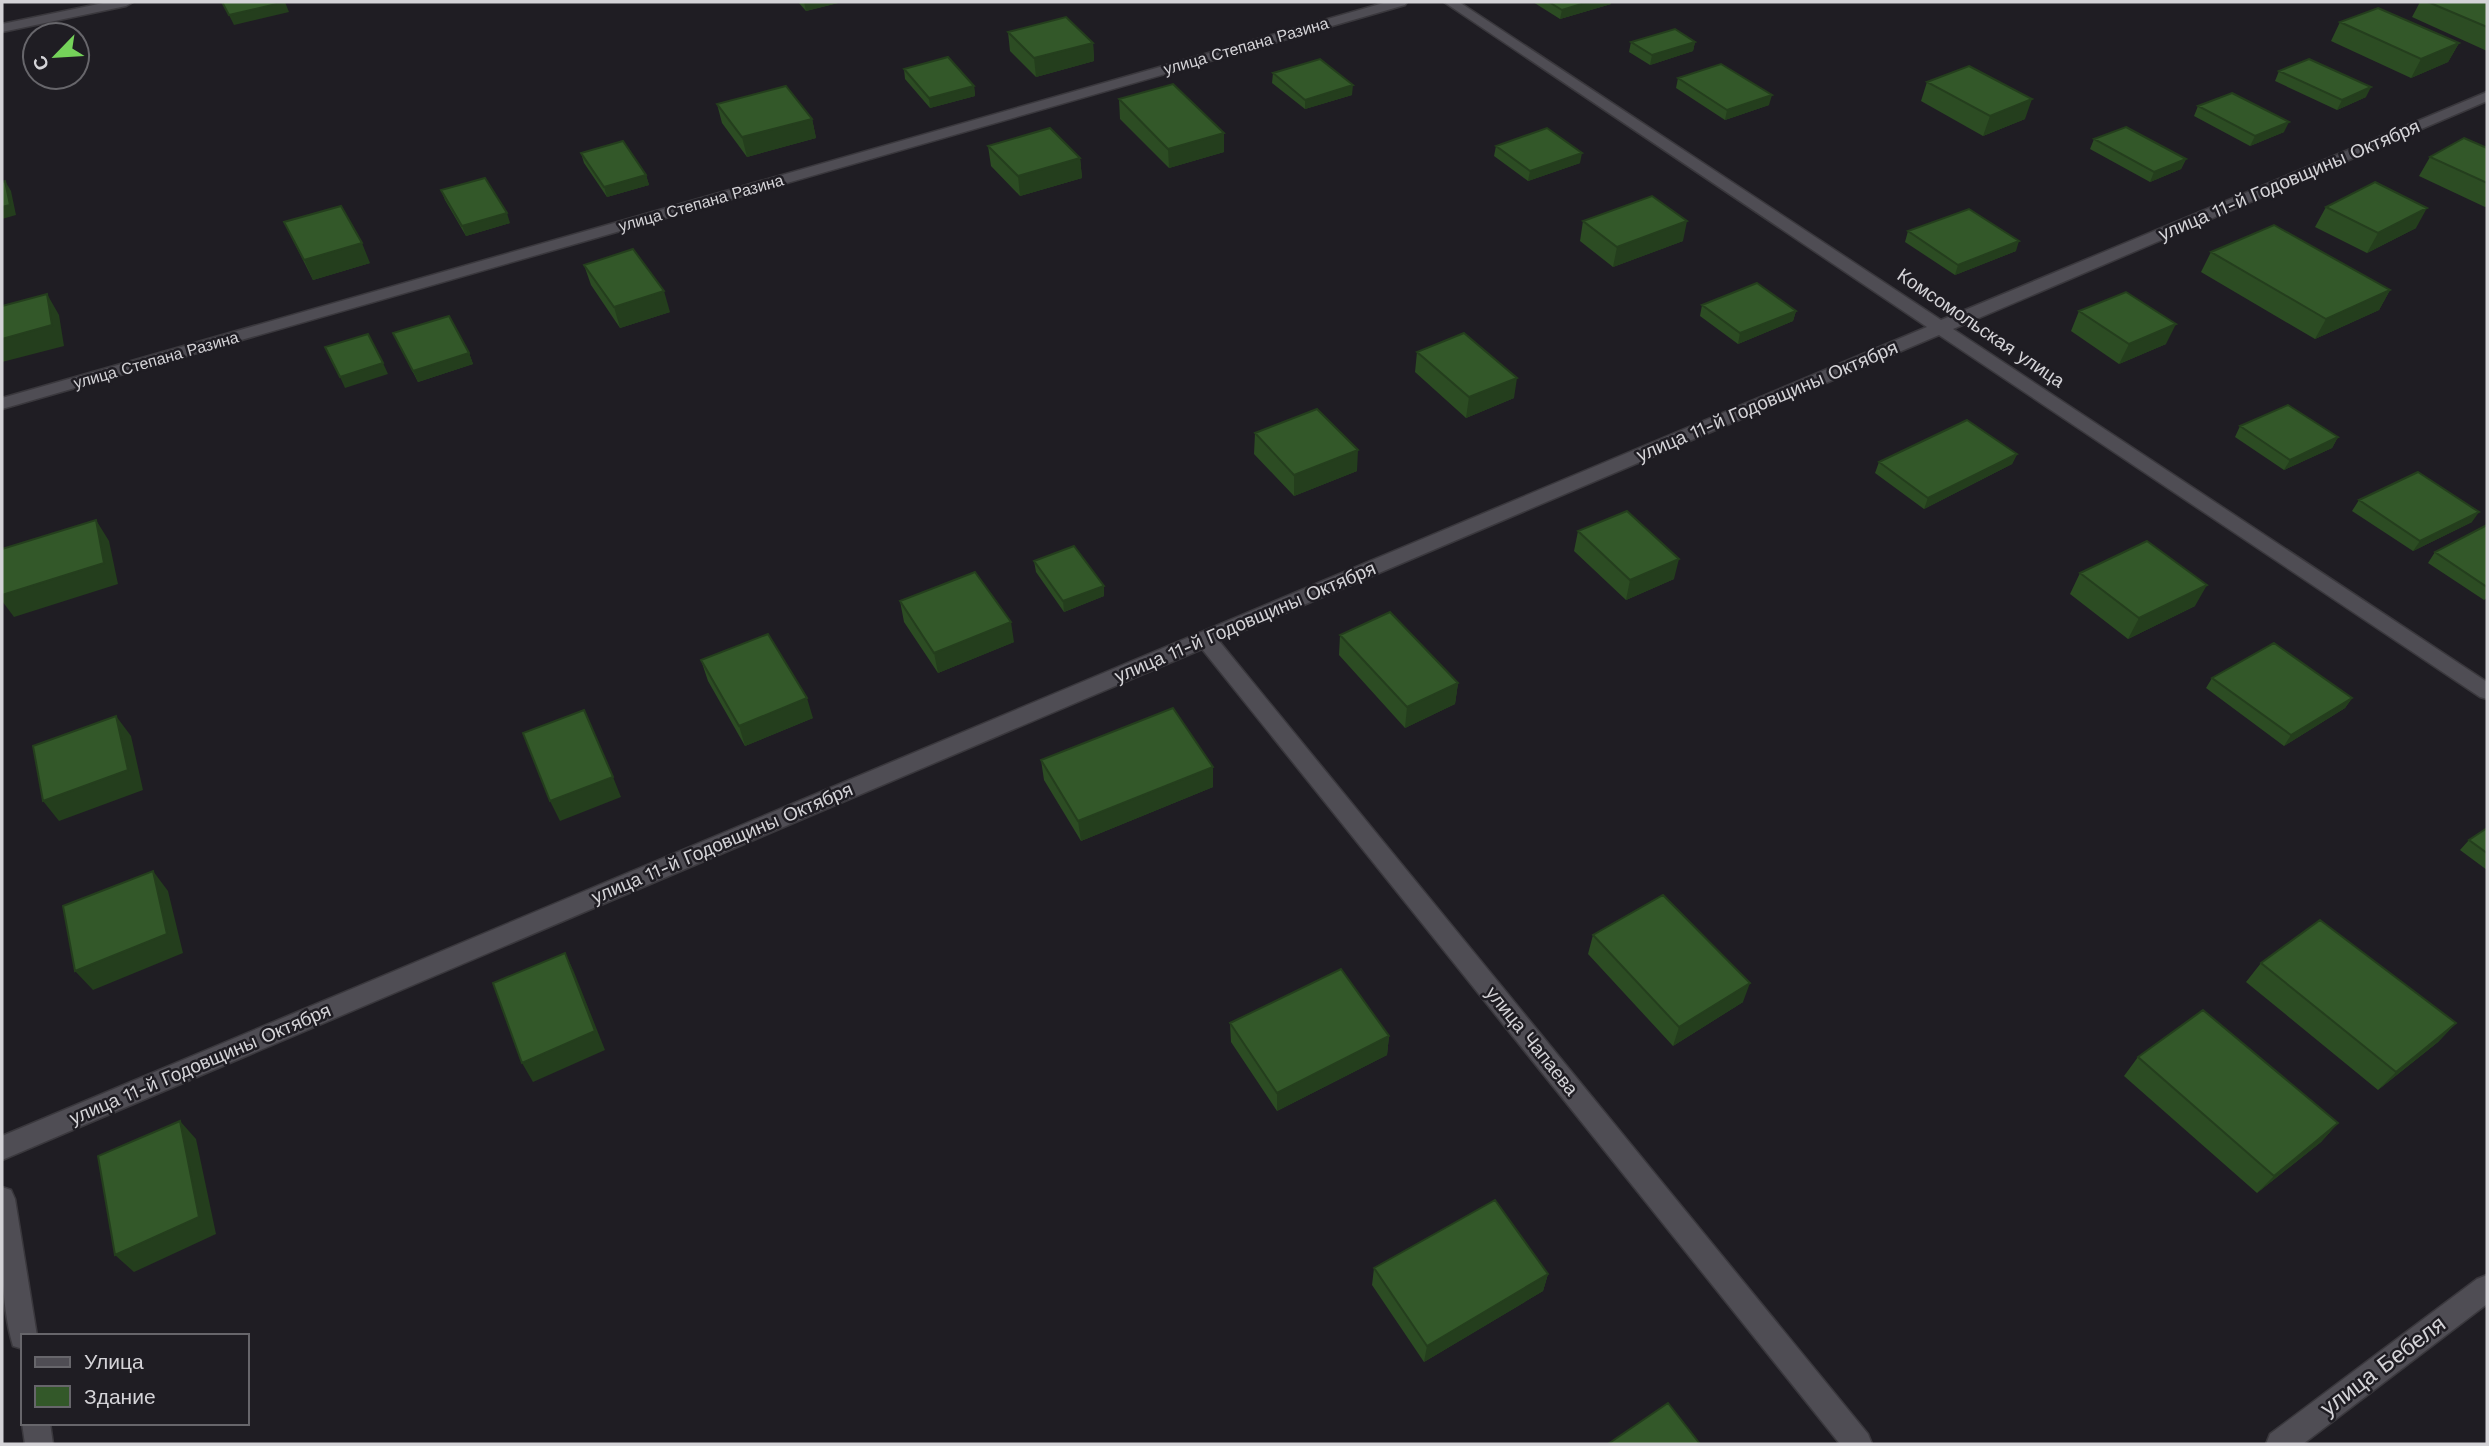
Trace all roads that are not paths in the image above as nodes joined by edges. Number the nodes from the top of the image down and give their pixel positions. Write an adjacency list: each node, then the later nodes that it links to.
1 (126, 2): 4 (street)
2 (1400, 2): 7 (street, улица Степана Разина)
3 (1451, 2): 6 (street, Комсомольская улица)
4 (2, 28)
5 (2487, 96): 6 (street, улица 11-й Годовщины Октября)
6 (1941, 327): 8 (street, улица 11-й Годовщины Октября); 9 (street, Комсомольская улица)
7 (2, 404)
8 (1205, 638): 10 (street, улица 11-й Годовщины Октября); 16 (street, улица Чапаева)
9 (2487, 692)
10 (2, 1148)
11 (2, 1199): 13 (street)
12 (2487, 1288): 17 (street, улица Бебеля)
13 (23, 1334)
14 (36, 1425): 15 (street)
15 (39, 1444)
16 (1858, 1444)
17 (2280, 1444)

